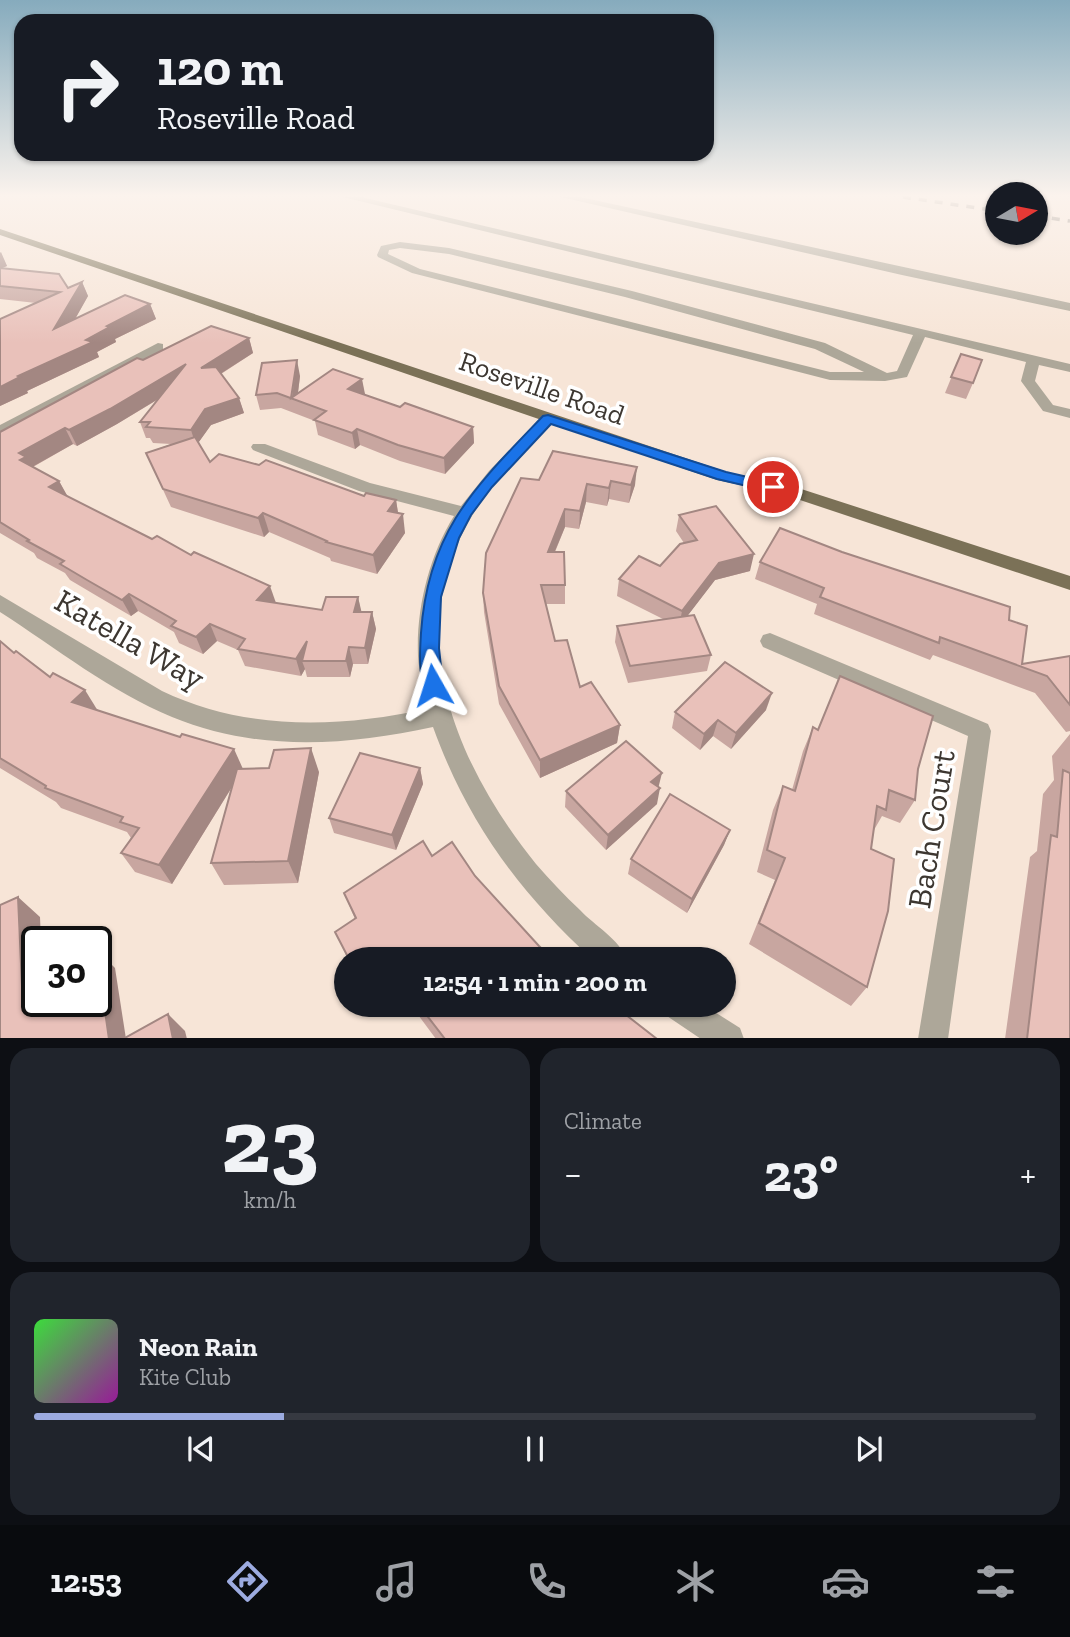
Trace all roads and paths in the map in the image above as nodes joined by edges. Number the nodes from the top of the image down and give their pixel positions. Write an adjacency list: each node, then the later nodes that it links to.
1 (39, 245): 13 (main road, Roseville Road)
2 (398, 245): 11 (street)
3 (404, 245): 11 (street)
4 (552, 245): 7 (street)
5 (783, 245): 6 (street)
6 (1070, 307)
7 (920, 333): 9 (street); 11 (street)
8 (158, 347): 14 (street)
9 (1033, 360): 10 (street); 12 (street)
10 (1070, 368)
11 (885, 377)
12 (1070, 414)
13 (548, 419): 16 (street); 17 (main road, Roseville Road)
14 (0, 431)
15 (259, 447): 16 (street)
16 (464, 513): 20 (street)
17 (1070, 583)
18 (0, 602): 20 (street, Katella Way)
19 (770, 641): 24 (street, Bach Court)
20 (440, 716): 21 (street)
21 (598, 947)
22 (695, 1017): 23 (street)
23 (729, 1038)
24 (933, 1038)

